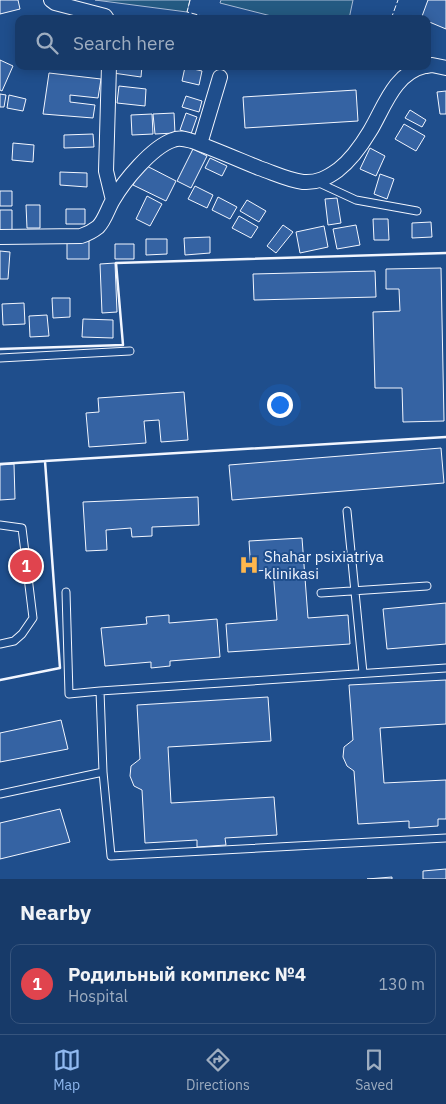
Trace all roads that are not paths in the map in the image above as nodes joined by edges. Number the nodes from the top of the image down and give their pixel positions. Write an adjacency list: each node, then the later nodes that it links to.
1 (51, 0): 2 (street)
2 (101, 15)
3 (431, 66): 4 (street)
4 (446, 68)
5 (109, 70): 10 (street)
6 (414, 70): 9 (street)
7 (220, 77): 8 (street)
8 (200, 144): 9 (street); 10 (street)
9 (316, 181): 11 (lane)
10 (113, 200): 12 (street)
11 (416, 211)
12 (0, 237)
13 (130, 351): 14 (lane)
14 (0, 358)
15 (347, 510): 18 (lane)
16 (0, 526): 21 (lane)
17 (426, 586): 18 (lane)
18 (354, 591): 20 (lane); 23 (lane)
19 (66, 592): 24 (lane)
20 (321, 593)
21 (0, 644)
22 (446, 668): 23 (lane)
23 (363, 673): 24 (lane)
24 (100, 691): 25 (lane)
25 (103, 772): 26 (lane); 27 (lane)
26 (0, 794)
27 (446, 838)

